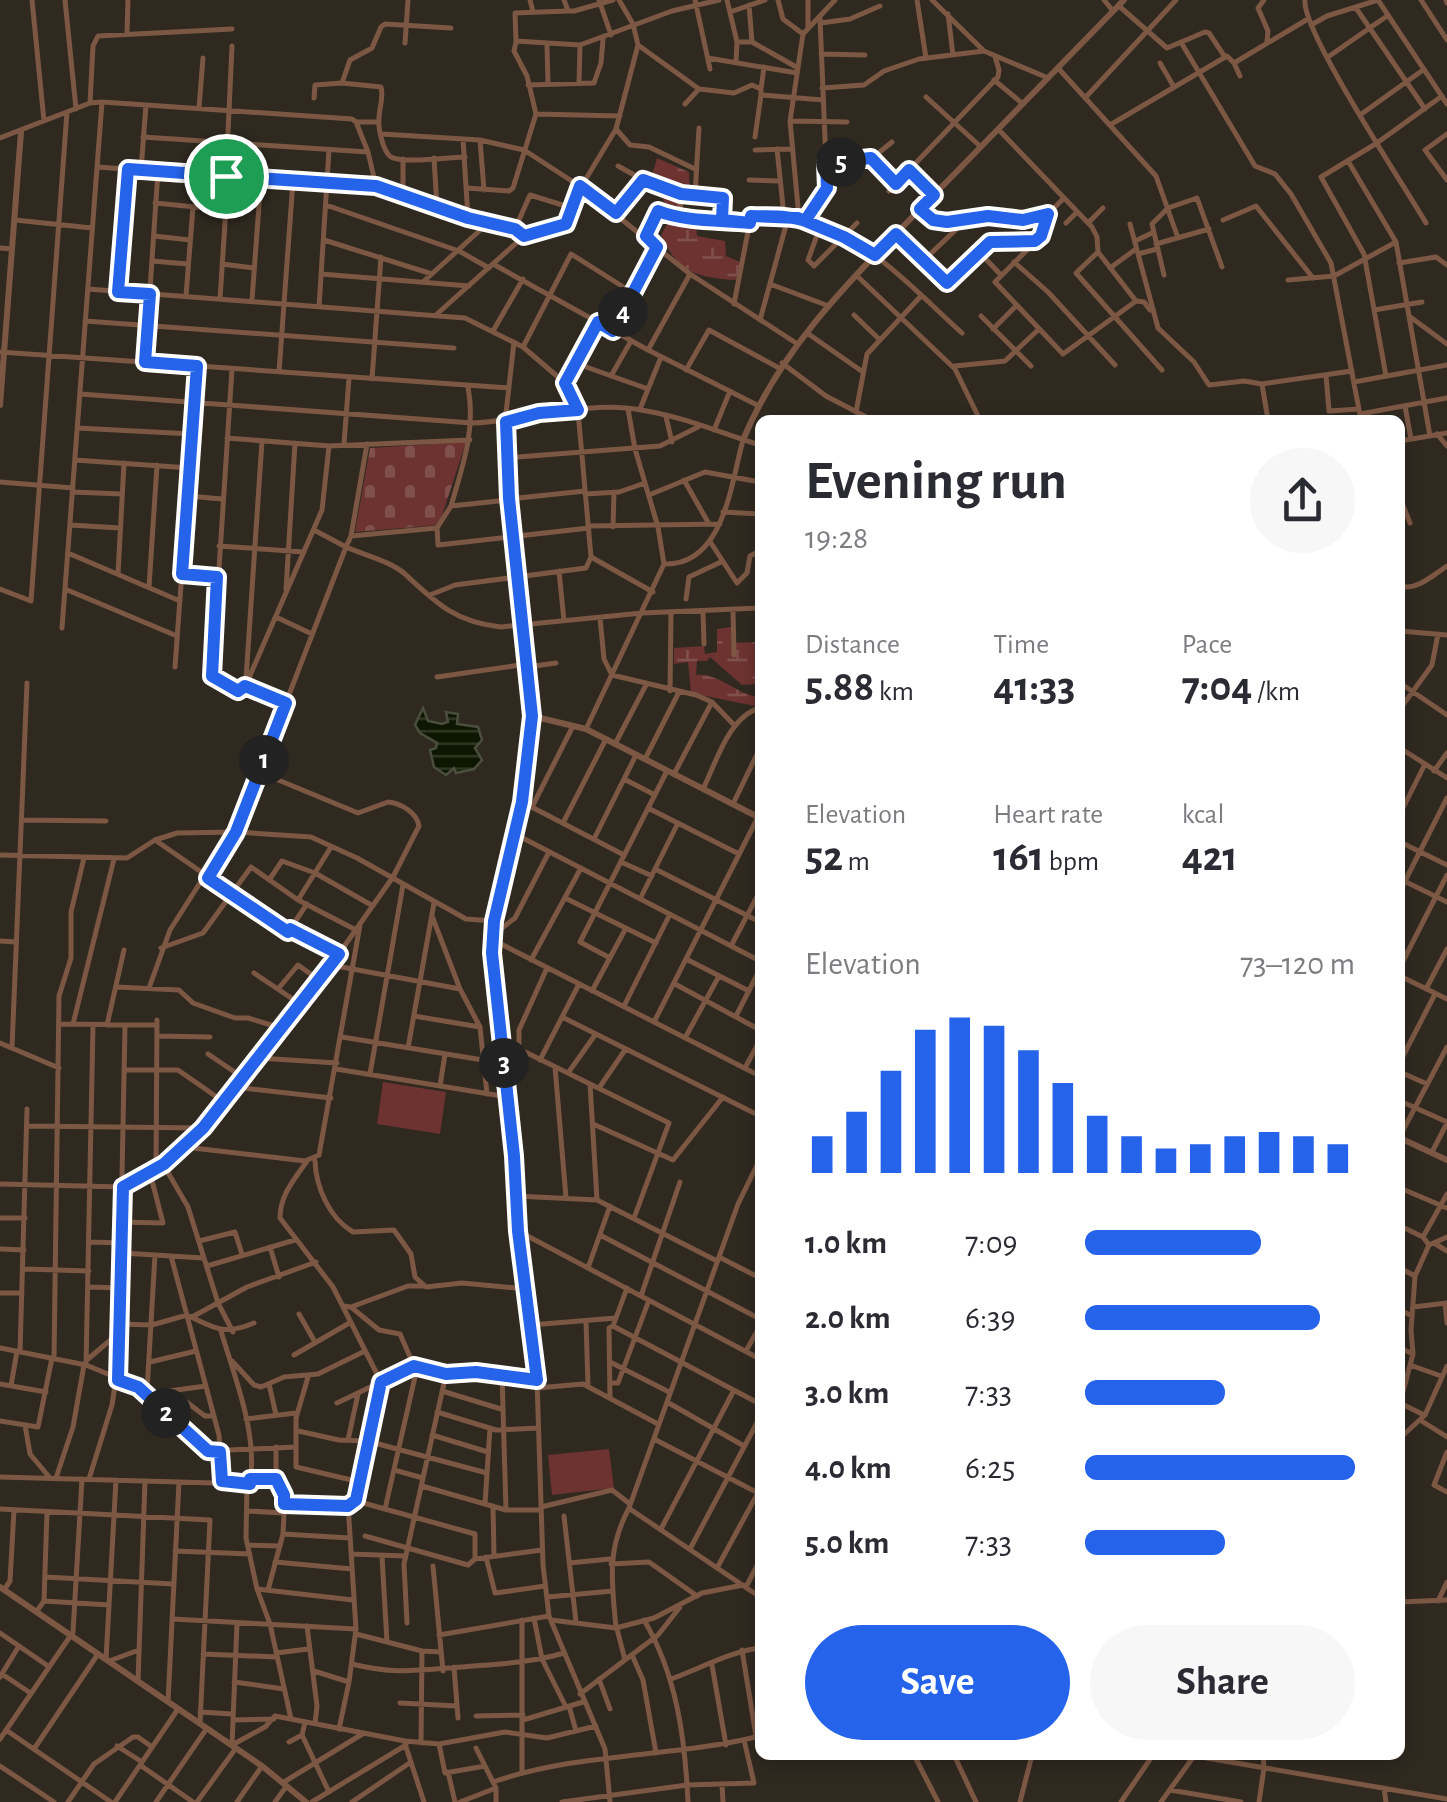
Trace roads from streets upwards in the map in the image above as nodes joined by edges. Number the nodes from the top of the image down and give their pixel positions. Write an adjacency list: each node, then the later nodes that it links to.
1 (32, 0): 107 (street)
2 (64, 0): 98 (street)
3 (128, 0): 41 (street)
4 (408, 0): 35 (street)
5 (530, 0): 28 (street)
6 (564, 0): 27 (street)
7 (616, 0): 21 (street); 34 (street)
8 (718, 0): 22 (street)
9 (727, 0): 29 (street)
10 (765, 0): 23 (street)
11 (778, 0): 39 (street)
12 (808, 0): 39 (street)
13 (834, 0): 32 (street)
14 (917, 0): 64 (street)
15 (932, 0): 30 (street)
16 (1104, 0): 25 (street)
17 (1176, 0): 40 (street)
18 (1264, 0): 49 (street)
19 (1305, 0): 33 (street)
20 (1420, 0): 44 (street)
21 (600, 2): 27 (street); 42 (street)
22 (695, 2): 34 (street); 63 (street)
23 (750, 5): 29 (street); 48 (street)
24 (880, 6): 32 (street)
25 (1119, 6): 40 (street); 69 (street)
26 (1355, 7): 31 (street); 33 (street); 37 (street)
27 (568, 11): 28 (street)
28 (533, 12): 46 (street)
29 (730, 12): 47 (street)
30 (948, 14): 55 (street); 57 (street)
31 (1388, 15): 37 (street); 71 (street)
32 (820, 21): 39 (street); 56 (street)
33 (1309, 22): 49 (street); 61 (street)
34 (633, 24): 42 (street); 53 (street)
35 (406, 26): 36 (street); 45 (street); 77 (street)
36 (452, 28)
37 (1370, 28): 61 (street); 78 (street)
38 (232, 29): 41 (street)
39 (806, 31): 72 (street)
40 (1147, 31): 50 (street); 90 (street)
41 (127, 33): 93 (street)
42 (611, 35): 43 (street)
43 (604, 38): 52 (street); 79 (street)
44 (1447, 40)
45 (406, 42)
46 (516, 42): 51 (street); 81 (street)
47 (737, 42): 48 (street); 65 (street)
48 (752, 42): 72 (street)
49 (1268, 43): 67 (street)
50 (1182, 44): 60 (street); 73 (street)
51 (547, 45): 52 (street); 80 (street)
52 (580, 45): 79 (street)
53 (638, 45): 84 (street); 105 (street)
54 (232, 46): 101 (street)
55 (984, 51): 57 (street); 59 (street)
56 (821, 54): 58 (street); 83 (street)
57 (952, 55): 64 (street)
58 (866, 56)
59 (994, 56): 75 (street); 76 (street)
60 (1226, 57): 67 (street); 73 (street)
61 (1328, 57): 104 (street)
62 (203, 58): 99 (street)
63 (708, 58): 65 (street); 70 (street)
64 (926, 58): 83 (street)
65 (736, 62): 68 (street)
66 (1160, 62): 82 (street)
67 (1234, 63): 74 (street)
68 (764, 67): 72 (street); 85 (street)
69 (1058, 68): 75 (street); 90 (street)
70 (710, 69)
71 (1424, 69): 78 (street); 86 (street)
72 (798, 70): 89 (street)
73 (1199, 72): 82 (street); 238 (street)
74 (1240, 76)
75 (1048, 78): 95 (street)
76 (994, 80): 95 (street); 112 (street)
77 (342, 82): 88 (street); 109 (street)
78 (1406, 82): 100 (street); 104 (street)
79 (579, 83): 80 (street)
80 (548, 84): 81 (street)
81 (528, 85): 103 (street)
82 (1174, 87): 113 (street)
83 (822, 88): 91 (street)
84 (699, 89): 85 (street); 94 (street)
85 (761, 92): 89 (street); 121 (street)
86 (1442, 96): 96 (street); 100 (street)
87 (926, 97): 112 (street)
88 (314, 98)
89 (794, 98): 91 (street); 106 (street)
90 (1085, 98): 113 (street)
91 (823, 100): 110 (street)
92 (102, 102): 93 (street); 97 (street); 142 (street)
93 (90, 103): 98 (street)
94 (685, 104)
95 (1023, 104): 116 (street)
96 (1447, 104)
97 (146, 105): 99 (street); 120 (street)
98 (76, 108): 102 (street)
99 (199, 108): 101 (street)
100 (1425, 108): 127 (street)
101 (229, 110): 108 (street); 126 (street)
102 (67, 112): 107 (street); 194 (street)
103 (536, 114): 105 (street); 131 (street)
104 (1360, 115): 127 (street)
105 (620, 116): 115 (street)
106 (790, 121): 110 (street); 129 (street)
107 (44, 122): 117 (street)
108 (356, 122): 109 (street); 134 (street)
109 (378, 122): 118 (street)
110 (824, 122): 111 (street); 140 (street)
111 (847, 122)
112 (954, 124): 128 (street); 146 (street)
113 (1110, 125): 173 (street)
114 (700, 128): 144 (street)
115 (616, 129): 144 (street); 158 (street)
116 (998, 130): 128 (street); 166 (street)
117 (22, 132): 122 (street); 183 (street)
118 (382, 134): 123 (street); 138 (street)
119 (1447, 134): 150 (street)
120 (144, 137): 126 (street); 145 (street)
121 (754, 137)
122 (0, 138)
123 (462, 139): 124 (street); 135 (street)
124 (480, 140): 131 (street); 160 (street)
125 (892, 142): 137 (street)
126 (227, 143): 130 (street); 148 (street)
127 (1378, 143): 139 (street); 192 (street)
128 (981, 147): 164 (street)
129 (792, 149): 133 (street); 185 (street)
130 (329, 150): 134 (street); 155 (street)
131 (524, 150): 158 (street); 160 (street)
132 (755, 150): 133 (street)
133 (778, 150): 154 (street)
134 (368, 152): 157 (street)
135 (465, 157): 136 (street); 159 (street)
136 (434, 158): 138 (street); 170 (street)
137 (871, 158): 140 (street); 156 (street)
138 (403, 159): 165 (street)
139 (1348, 160): 209 (street); 220 (street)
140 (826, 163): 185 (street)
141 (618, 166): 152 (street)
142 (97, 167): 143 (street); 196 (street)
143 (128, 169): 145 (street); 247 (street)
144 (695, 169): 163 (street)
145 (141, 170): 147 (street)
146 (909, 170): 156 (street); 164 (street)
147 (158, 172): 148 (street); 167 (street)
148 (227, 176): 149 (street); 175 (street)
149 (261, 178): 151 (street); 230 (street)
150 (1446, 178)
151 (293, 180): 155 (street); 257 (street)
152 (643, 180): 162 (street); 177 (street)
153 (749, 180): 154 (street)
154 (780, 181): 181 (street)
155 (328, 183): 157 (street); 168 (street)
156 (896, 184): 161 (street)
157 (376, 186): 165 (street)
158 (580, 186): 171 (street); 177 (street)
159 (467, 188): 160 (street); 180 (street)
160 (484, 190)
161 (888, 192)
162 (681, 194): 163 (street); 179 (street)
163 (695, 195): 184 (street)
164 (934, 195): 174 (street)
165 (403, 196): 170 (street)
166 (1064, 198): 176 (street); 178 (street)
167 (156, 203): 169 (street); 201 (street)
168 (326, 205): 207 (street); 215 (street)
169 (193, 207): 175 (street); 206 (street)
170 (437, 208): 180 (street)
171 (572, 208): 197 (street); 202 (street)
172 (1103, 208): 191 (street)
173 (1168, 208): 198 (street); 199 (street); 205 (street)
174 (920, 209): 182 (street); 200 (street)
175 (226, 210): 226 (street)
176 (1077, 212): 187 (street); 191 (street)
177 (616, 213): 203 (street)
178 (1048, 214): 182 (street); 208 (street)
179 (680, 216): 184 (street); 203 (street)
180 (468, 218): 188 (street)
181 (786, 218): 185 (street); 189 (street); 244 (street)
182 (968, 219): 221 (street)
183 (15, 220): 194 (street); 214 (street)
184 (722, 220): 189 (street)
185 (802, 220): 195 (street)
186 (1223, 220): 240 (street)
187 (1066, 222)
188 (488, 223): 197 (street); 215 (street)
189 (750, 223): 258 (street)
190 (857, 223): 204 (street)
191 (1088, 223): 217 (street)
192 (1426, 223)
193 (1130, 224): 213 (street)
194 (59, 225): 196 (street); 295 (street)
195 (820, 227): 204 (street); 204 (street)
196 (92, 228): 246 (street)
197 (515, 229): 202 (street)
198 (1209, 230): 205 (street); 229 (street)
199 (1152, 233): 210 (street); 213 (street)
200 (896, 234): 218 (street); 221 (street)
201 (153, 236): 206 (street); 222 (street)
202 (524, 236): 228 (street)
203 (646, 236): 211 (street)
204 (844, 237): 218 (street)
205 (1178, 238): 210 (street)
206 (190, 240): 225 (street)
207 (324, 240): 219 (street); 232 (street)
208 (1035, 241): 216 (street); 223 (street)
209 (1396, 242): 220 (street); 224 (street)
210 (1157, 246): 213 (street); 237 (street)
211 (657, 247): 234 (street); 248 (street)
212 (0, 248): 214 (street)
213 (1137, 248): 231 (street); 265 (street)
214 (12, 249): 294 (street)
215 (459, 250): 228 (street); 233 (street)
216 (979, 252): 221 (street); 236 (street)
217 (1098, 252): 231 (street); 271 (street)
218 (875, 255): 235 (street); 252 (street)
219 (382, 257): 233 (street); 239 (street)
220 (1365, 259): 238 (street); 263 (street)
221 (924, 260)
222 (152, 261): 225 (street); 249 (street)
223 (1014, 262): 236 (street); 283 (street)
224 (1399, 263): 227 (street); 259 (street)
225 (188, 264): 250 (street)
226 (222, 264): 230 (street); 253 (street)
227 (1447, 264)
228 (491, 266): 241 (street); 245 (street)
229 (1222, 267)
230 (254, 268): 254 (street)
231 (1110, 268): 255 (street)
232 (322, 274): 239 (street); 261 (street)
233 (432, 274): 243 (street)
234 (690, 274): 258 (street); 292 (street)
235 (856, 275): 260 (street); 270 (street)
236 (1002, 275): 262 (street)
237 (1164, 276)
238 (1334, 276): 240 (street); 311 (street)
239 (379, 277): 243 (street); 264 (street)
240 (1314, 278): 242 (street)
241 (523, 279): 251 (street); 278 (street)
242 (1288, 280)
243 (424, 281): 245 (street)
244 (770, 284): 260 (street); 273 (street)
245 (469, 286): 266 (street)
246 (88, 290): 247 (street); 272 (street)
247 (118, 292): 249 (street)
248 (633, 293): 251 (street); 279 (street)
249 (150, 294): 250 (street); 275 (street)
250 (186, 296): 253 (street)
251 (550, 296): 274 (street); 290 (street)
252 (921, 296): 270 (street); 281 (street)
253 (220, 298): 254 (street)
254 (252, 301): 257 (street)
255 (1136, 301): 265 (street); 271 (street)
256 (1422, 302): 259 (street)
257 (285, 304): 261 (street); 282 (street)
258 (734, 304): 273 (street)
259 (1407, 304): 263 (street); 269 (street)
260 (826, 305): 280 (street)
261 (319, 306): 264 (street)
262 (1017, 306): 276 (street); 277 (street)
263 (1374, 310): 316 (street)
264 (377, 311): 266 (street); 287 (street)
265 (1154, 314): 321 (street)
266 (436, 316): 278 (street)
267 (854, 316): 284 (street)
268 (981, 316): 276 (street)
269 (1409, 316): 289 (street); 310 (street)
270 (901, 318): 284 (street); 304 (street)
271 (1113, 318): 283 (street); 309 (street)
272 (85, 320): 275 (street); 298 (street)
273 (760, 320): 288 (street)
274 (598, 322): 279 (street); 300 (street)
275 (148, 325): 282 (street); 299 (street)
276 (994, 329): 293 (street)
277 (1039, 329): 283 (street); 293 (street)
278 (493, 331): 286 (street)
279 (613, 331): 285 (street)
280 (805, 331): 288 (street); 313 (street)
281 (962, 333)
282 (282, 336): 287 (street); 312 (street)
283 (1088, 336): 301 (street)
284 (880, 340): 313 (street)
285 (631, 341): 292 (street); 315 (street)
286 (514, 342): 290 (street); 323 (street)
287 (374, 343): 291 (street); 318 (street)
288 (796, 343): 303 (street)
289 (1447, 344)
290 (524, 347): 320 (street)
291 (454, 348)
292 (648, 350): 297 (street)
293 (1016, 351): 304 (street); 305 (street)
294 (2, 352): 295 (street); 330 (street)
295 (49, 356): 298 (street); 377 (street)
296 (1447, 356): 306 (street)
297 (661, 357): 308 (street); 324 (street)
298 (82, 358): 299 (street); 326 (street)
299 (145, 362): 302 (street)
300 (574, 363): 315 (street); 320 (street)
301 (1115, 365)
302 (197, 366): 307 (street); 329 (street)
303 (781, 366): 308 (street); 331 (street); 337 (street)
304 (952, 366): 341 (street)
305 (1031, 366)
306 (1444, 366): 310 (street)
307 (232, 369): 312 (street); 332 (street)
308 (686, 370): 325 (street)
309 (1162, 370)
310 (1418, 370): 316 (street); 328 (street)
311 (1352, 371): 314 (street); 319 (street)
312 (279, 372): 317 (street)
313 (864, 372): 337 (street)
314 (1326, 375): 321 (street); 339 (street)
315 (611, 376): 324 (street)
316 (1386, 376): 319 (street)
317 (350, 378): 318 (street); 338 (street)
318 (372, 379): 322 (street)
319 (1354, 382): 339 (street)
320 (565, 383): 336 (street)
321 (1262, 384): 342 (street)
322 (468, 386): 323 (street); 345 (street)
323 (509, 388): 344 (street)
324 (648, 388): 335 (street)
325 (730, 391): 331 (street); 348 (street)
326 (80, 394): 329 (street); 347 (street)
327 (1447, 398): 328 (street)
328 (1424, 402): 333 (street); 351 (street)
329 (194, 403): 332 (street); 350 (street)
330 (0, 405)
331 (757, 405): 356 (street)
332 (230, 406): 338 (street); 352 (street)
333 (1405, 406): 339 (street); 353 (street)
334 (628, 409): 335 (street); 336 (street); 365 (street)
335 (640, 409): 343 (street)
336 (578, 410): 344 (street); 366 (street)
337 (856, 412): 340 (street)
338 (346, 414): 345 (street); 363 (street)
339 (1360, 414)
340 (861, 415)
341 (977, 415)
342 (1267, 415)
343 (666, 416): 346 (street); 358 (street)
344 (506, 422): 345 (street); 367 (street)
345 (472, 423): 355 (street)
346 (700, 426): 348 (street); 358 (street)
347 (77, 428): 350 (street); 368 (street)
348 (714, 430): 356 (street)
349 (1447, 433): 351 (street)
350 (192, 434): 371 (street)
351 (1434, 435): 353 (street); 364 (street)
352 (227, 438): 354 (street); 384 (street)
353 (1411, 439): 357 (street)
354 (262, 440): 359 (street); 405 (street)
355 (470, 440): 360 (street); 386 (street)
356 (743, 440): 361 (street); 372 (street)
357 (1405, 440)
358 (672, 442): 365 (street)
359 (295, 443): 362 (street); 406 (street)
360 (367, 444): 363 (street); 400 (street)
361 (755, 444)
362 (328, 446): 363 (street); 399 (street)
363 (344, 446)
364 (1447, 446)
365 (635, 450): 366 (street); 376 (street)
366 (582, 453): 367 (street); 379 (street)
367 (506, 458): 385 (street)
368 (75, 460): 369 (street); 378 (street)
369 (124, 463): 370 (street); 381 (street)
370 (157, 466): 371 (street); 419 (street)
371 (190, 468): 383 (street)
372 (732, 478): 373 (street); 374 (street); 388 (street)
373 (684, 480): 382 (street); 391 (street)
374 (755, 481)
375 (0, 482): 377 (street)
376 (644, 483): 380 (street); 382 (street)
377 (39, 485): 378 (street); 421 (street)
378 (72, 490): 381 (street); 393 (street)
379 (585, 492): 380 (street); 385 (street); 394 (street)
380 (614, 492): 395 (street)
381 (122, 494): 397 (street)
382 (649, 494): 396 (street)
383 (188, 496): 384 (street); 416 (street)
384 (222, 499): 403 (street)
385 (509, 499): 386 (street); 401 (street)
386 (451, 506): 398 (street)
387 (1405, 510): 390 (street)
388 (723, 512): 389 (street); 392 (street)
389 (755, 514)
390 (1410, 523)
391 (710, 524): 392 (street); 396 (street)
392 (720, 524): 402 (street)
393 (70, 525): 397 (street); 408 (street)
394 (589, 527): 395 (street); 401 (street); 410 (street)
395 (614, 527): 396 (street)
396 (658, 527): 412 (street)
397 (120, 528): 415 (street)
398 (437, 528): 400 (street); 401 (street)
399 (314, 530): 404 (street); 407 (street)
400 (351, 536): 404 (street)
401 (513, 537): 417 (street)
402 (711, 542): 411 (street); 412 (street)
403 (219, 546): 405 (street); 418 (street)
404 (346, 547): 425 (street); 439 (street)
405 (254, 548): 406 (street); 452 (street)
406 (286, 551): 407 (street); 424 (street)
407 (304, 552): 424 (street)
408 (68, 553): 415 (street); 422 (street)
409 (755, 554): 411 (street)
410 (591, 557): 414 (street); 423 (street)
411 (723, 561): 426 (street)
412 (664, 564): 423 (street)
413 (1447, 566): 420 (street)
414 (559, 572): 417 (street); 435 (street)
415 (118, 574): 419 (street)
416 (182, 574): 418 (street); 427 (street)
417 (518, 576): 425 (street); 436 (street)
418 (217, 577): 452 (street)
419 (148, 587): 427 (street)
420 (1405, 587)
421 (0, 589)
422 (65, 589): 437 (street); 442 (street)
423 (652, 592): 431 (street)
424 (286, 594): 433 (street)
425 (430, 595): 436 (street)
426 (686, 599)
427 (180, 600): 442 (street)
428 (755, 608): 429 (street)
429 (732, 610): 430 (street); 444 (street)
430 (703, 612): 432 (street); 443 (street)
431 (642, 613): 432 (street); 434 (street); 448 (street)
432 (671, 614): 454 (street)
433 (276, 617): 439 (street); 452 (street)
434 (600, 618): 435 (street); 448 (street)
435 (564, 621): 436 (street)
436 (523, 626): 446 (street)
437 (62, 628)
438 (1405, 631): 440 (street)
439 (312, 634): 459 (street)
440 (1438, 634): 441 (street); 456 (street)
441 (1447, 635)
442 (177, 636): 447 (street)
443 (704, 644)
444 (734, 655)
445 (556, 663): 446 (street)
446 (527, 666): 449 (street); 462 (street)
447 (175, 667)
448 (612, 675): 451 (street); 465 (street)
449 (437, 677)
450 (26, 683): 490 (street)
451 (646, 685): 454 (street); 467 (street)
452 (245, 686): 459 (street)
453 (1405, 686): 456 (street)
454 (670, 691): 455 (street)
455 (679, 692): 457 (street); 472 (street)
456 (1413, 692): 458 (street); 461 (street)
457 (712, 702): 464 (street); 478 (street)
458 (1405, 702)
459 (286, 703): 477 (street)
460 (755, 710): 464 (street)
461 (1447, 715)
462 (532, 716): 463 (street); 484 (street)
463 (573, 726): 465 (street); 487 (street)
464 (735, 726): 481 (street)
465 (586, 729): 466 (street)
466 (606, 739): 467 (street); 492 (street)
467 (615, 744): 470 (street)
468 (1405, 751): 473 (street)
469 (1447, 752): 476 (street)
470 (636, 755): 472 (street); 480 (street)
471 (755, 758): 474 (street)
472 (645, 759): 478 (street)
473 (1425, 764): 476 (street); 486 (street)
474 (751, 766): 475 (street); 485 (street)
475 (755, 768)
476 (1434, 771): 479 (street)
477 (259, 772): 495 (street); 516 (street)
478 (671, 772): 481 (street); 482 (street)
479 (1447, 778)
480 (624, 779): 482 (street); 497 (street)
481 (703, 789): 485 (street)
482 (655, 794): 488 (street)
483 (1447, 798): 502 (street)
484 (522, 802): 487 (street); 496 (street)
485 (732, 804): 489 (street)
486 (1405, 804)
487 (532, 807): 492 (street)
488 (648, 808): 493 (street); 507 (street)
489 (755, 816)
490 (22, 820): 491 (street); 505 (street)
491 (106, 821)
492 (563, 823): 497 (street)
493 (678, 823): 503 (street); 512 (street)
494 (755, 826): 503 (street)
495 (236, 832): 498 (street); 500 (street); 515 (street)
496 (515, 834): 501 (street); 537 (street)
497 (594, 839): 507 (street)
498 (154, 840): 508 (street); 515 (street)
499 (1405, 844): 502 (street)
500 (332, 846): 511 (street); 516 (street)
501 (549, 852): 510 (street); 543 (street)
502 (1420, 852): 509 (street); 513 (street)
503 (740, 854): 526 (street)
504 (0, 855): 505 (street)
505 (20, 856): 506 (street); 545 (street)
506 (84, 858): 508 (street); 585 (street)
507 (623, 858): 512 (street); 519 (street)
508 (114, 859): 586 (street)
509 (1447, 865)
510 (580, 868): 519 (street); 523 (street)
511 (315, 873): 517 (street); 525 (street); 531 (street)
512 (653, 873): 524 (street); 526 (street)
513 (1405, 875)
514 (1447, 875): 522 (street)
515 (207, 876): 521 (street); 548 (street)
516 (394, 878): 520 (street); 531 (street)
517 (269, 880): 521 (street); 525 (street)
518 (1405, 881): 522 (street)
519 (610, 883): 524 (street); 532 (street)
520 (403, 885): 528 (street); 561 (street)
521 (233, 894): 540 (street); 548 (street)
522 (1436, 896): 529 (street); 552 (street)
523 (564, 898): 532 (street); 555 (street)
524 (640, 899): 533 (street)
525 (298, 900): 530 (street)
526 (716, 900): 535 (street); 542 (street)
527 (755, 901): 535 (street)
528 (435, 902): 534 (street); 537 (street)
529 (1447, 902)
530 (307, 904): 540 (street); 541 (street)
531 (373, 906): 538 (street)
532 (595, 913): 539 (street); 553 (street)
533 (670, 914): 542 (street); 546 (street)
534 (432, 916): 566 (street); 571 (street)
535 (747, 916): 536 (street); 547 (street)
536 (755, 920)
537 (494, 921): 543 (street)
538 (361, 923): 541 (street); 559 (street)
539 (626, 928): 546 (street); 553 (street)
540 (290, 929): 551 (street)
541 (356, 930): 551 (street)
542 (701, 930): 547 (street); 556 (street)
543 (493, 938): 555 (street); 598 (street)
544 (0, 941): 545 (street)
545 (16, 942): 602 (street)
546 (656, 943): 580 (street)
547 (732, 946): 554 (street)
548 (161, 948): 570 (street)
549 (1447, 949): 572 (street)
550 (124, 950): 569 (street)
551 (339, 954): 557 (street)
552 (1405, 956)
553 (610, 958): 574 (street)
554 (755, 958)
555 (532, 960): 558 (street)
556 (686, 960): 562 (street); 567 (street)
557 (330, 965): 559 (street); 565 (street)
558 (547, 968): 568 (street); 604 (street)
559 (353, 970): 561 (street); 596 (street)
560 (254, 973): 573 (street)
561 (388, 976): 566 (street); 599 (street)
562 (719, 976): 575 (street); 577 (street)
563 (1405, 978): 572 (street)
564 (755, 979): 575 (street)
565 (319, 980): 573 (street); 579 (street)
566 (420, 982): 571 (street); 581 (street)
567 (674, 983): 577 (street); 584 (street)
568 (579, 984): 574 (street); 583 (street)
569 (116, 987): 570 (street); 588 (street)
570 (149, 989): 592 (street)
571 (460, 989): 590 (street)
572 (1426, 989): 576 (street)
573 (278, 990): 579 (street)
574 (592, 991): 580 (street)
575 (749, 991): 582 (street)
576 (1435, 994): 578 (street); 607 (street)
577 (706, 1000): 582 (street); 597 (street)
578 (1447, 1000)
579 (300, 1004): 592 (street)
580 (624, 1007): 584 (street)
581 (414, 1016): 590 (street); 603 (street)
582 (736, 1016): 591 (street)
583 (562, 1017): 593 (street); 612 (street)
584 (654, 1022): 597 (street)
585 (60, 1024): 586 (street); 617 (street)
586 (74, 1024): 587 (street)
587 (93, 1024): 588 (street); 644 (street)
588 (107, 1025): 589 (street)
589 (125, 1025): 594 (street); 619 (street)
590 (480, 1027): 611 (street)
591 (755, 1027)
592 (282, 1028): 610 (street)
593 (596, 1034): 605 (street); 621 (street)
594 (157, 1036): 595 (street); 620 (street)
595 (210, 1037)
596 (342, 1037): 599 (street); 614 (street)
597 (685, 1038): 618 (street)
598 (502, 1041): 604 (street); 632 (street)
599 (376, 1042): 603 (street); 623 (street)
600 (0, 1043): 602 (street)
601 (1447, 1047): 613 (street)
602 (12, 1048): 617 (street)
603 (408, 1048): 609 (street)
604 (519, 1049): 612 (street)
605 (626, 1049): 630 (street); 633 (street)
606 (755, 1049): 618 (street)
607 (1405, 1052)
608 (208, 1054): 625 (street)
609 (445, 1054): 611 (street); 628 (street)
610 (258, 1058): 614 (street); 625 (street)
611 (483, 1060): 631 (street)
612 (540, 1060): 616 (street)
613 (1438, 1062): 615 (street); 627 (street)
614 (336, 1066): 623 (street); 634 (street)
615 (1447, 1066)
616 (556, 1067): 621 (street); 668 (street)
617 (59, 1068): 643 (street)
618 (745, 1068): 622 (street)
619 (124, 1070): 620 (street); 645 (street)
620 (157, 1070): 635 (street); 646 (street)
621 (568, 1073): 626 (street)
622 (755, 1073)
623 (370, 1074): 628 (street)
624 (1405, 1074): 627 (street)
625 (242, 1077): 629 (street)
626 (590, 1084): 630 (street); 641 (street)
627 (1427, 1084): 638 (street)
628 (440, 1086): 631 (street)
629 (235, 1087): 634 (street); 635 (street)
630 (599, 1088): 652 (street)
631 (487, 1094): 632 (street)
632 (508, 1097): 667 (street)
633 (722, 1097): 639 (street); 652 (street)
634 (331, 1098): 653 (street)
635 (224, 1102): 648 (street)
636 (1405, 1103): 638 (street)
637 (27, 1108): 642 (street)
638 (1415, 1108): 640 (street); 647 (street)
639 (755, 1114)
640 (1447, 1122): 651 (street)
641 (593, 1124): 652 (street); 669 (street)
642 (27, 1126): 643 (street); 661 (street)
643 (58, 1126): 644 (street); 662 (street)
644 (92, 1126): 645 (street); 663 (street)
645 (124, 1127): 646 (street); 664 (street)
646 (156, 1127): 648 (street); 657 (street)
647 (1405, 1127)
648 (203, 1128): 650 (street)
649 (1405, 1139): 651 (street)
650 (184, 1147): 655 (street); 656 (street)
651 (1432, 1152): 654 (street)
652 (658, 1154): 675 (street)
653 (315, 1159): 655 (street); 709 (street)
654 (1447, 1160)
655 (307, 1161): 683 (street)
656 (164, 1164): 657 (street); 685 (street)
657 (153, 1171): 664 (street); 676 (street)
658 (755, 1175): 697 (street)
659 (680, 1182): 679 (street)
660 (0, 1184): 661 (street)
661 (26, 1184): 662 (street); 674 (street)
662 (58, 1185): 663 (street); 703 (street)
663 (92, 1186): 664 (street); 684 (street)
664 (123, 1187): 676 (street)
665 (1405, 1191): 670 (street)
666 (1447, 1194): 670 (street)
667 (516, 1196): 668 (street); 678 (street)
668 (566, 1198): 669 (street)
669 (598, 1200): 671 (street)
670 (1440, 1204): 672 (street); 681 (street)
671 (610, 1206): 675 (street); 680 (street)
672 (1447, 1208)
673 (0, 1218): 674 (street)
674 (25, 1218): 691 (street)
675 (634, 1218): 679 (street)
676 (122, 1222): 686 (street)
677 (1405, 1229): 681 (street)
678 (518, 1231): 701 (street); 713 (street)
679 (663, 1233): 697 (street); 699 (street)
680 (600, 1235): 699 (street); 701 (street)
681 (1423, 1238): 687 (street)
682 (1447, 1238): 687 (street); 690 (street)
683 (296, 1240): 688 (street); 698 (street)
684 (90, 1242): 686 (street); 705 (street)
685 (199, 1242): 693 (street); 696 (street)
686 (122, 1243): 692 (street)
687 (1432, 1244): 690 (street); 707 (street)
688 (270, 1247): 693 (street); 708 (street)
689 (0, 1249): 691 (street)
690 (1445, 1249)
691 (24, 1250): 702 (street)
692 (122, 1253): 694 (street); 711 (street)
693 (242, 1254): 700 (street)
694 (154, 1255): 695 (street); 735 (street)
695 (171, 1256): 696 (street); 726 (street)
696 (204, 1258): 700 (street)
697 (718, 1259): 706 (street); 714 (street)
698 (316, 1262): 708 (street); 721 (street)
699 (652, 1263): 714 (street); 717 (street)
700 (207, 1266): 719 (street)
701 (588, 1268): 712 (street)
702 (24, 1270): 703 (street); 716 (street)
703 (56, 1270): 705 (street); 754 (street)
704 (1405, 1270): 707 (street)
705 (89, 1271): 710 (street)
706 (755, 1276)
707 (1416, 1276): 723 (street)
708 (279, 1277): 719 (street)
709 (423, 1286): 713 (street); 722 (street)
710 (89, 1287): 711 (street); 758 (street)
711 (121, 1288): 738 (street)
712 (627, 1288): 717 (street); 728 (street)
713 (527, 1289): 736 (street)
714 (706, 1291): 729 (street); 734 (street)
715 (0, 1292): 716 (street)
716 (23, 1293): 748 (street)
717 (641, 1296): 718 (street)
718 (650, 1300): 734 (street); 742 (street)
719 (218, 1303): 726 (street); 740 (street)
720 (1446, 1303): 723 (street); 733 (street)
721 (342, 1306): 722 (street); 731 (street)
722 (351, 1307): 761 (street)
723 (1413, 1307): 727 (street)
724 (1405, 1312): 727 (street)
725 (300, 1314): 743 (street)
726 (189, 1316): 735 (street); 739 (street); 746 (street)
727 (1412, 1316): 750 (street)
728 (616, 1318): 730 (street); 737 (street)
729 (755, 1319)
730 (586, 1321): 736 (street); 776 (street)
731 (350, 1322): 743 (street); 749 (street)
732 (254, 1323): 740 (street)
733 (1447, 1323)
734 (695, 1324): 747 (street); 757 (street)
735 (152, 1325): 738 (street); 755 (street)
736 (531, 1325): 768 (street)
737 (614, 1326): 742 (street); 756 (street)
738 (120, 1328): 758 (street); 767 (street)
739 (221, 1330): 740 (street); 753 (street)
740 (233, 1332)
741 (755, 1332): 747 (street)
742 (635, 1338): 757 (street); 762 (street)
743 (316, 1342): 751 (street)
744 (0, 1348): 748 (street)
745 (1405, 1350): 750 (street)
746 (196, 1351): 755 (street); 775 (street)
747 (746, 1351): 752 (street)
748 (19, 1352): 754 (street); 774 (street)
749 (365, 1352): 766 (street); 769 (street)
750 (1413, 1354): 759 (street)
751 (294, 1355)
752 (755, 1356)
753 (229, 1357): 770 (street); 797 (street)
754 (53, 1358): 758 (street); 783 (street)
755 (150, 1362): 780 (street)
756 (610, 1362): 762 (street); 772 (street)
757 (681, 1362): 779 (street); 785 (street)
758 (86, 1363): 767 (street); 826 (street)
759 (1410, 1365): 765 (street); 773 (street)
760 (1447, 1366): 765 (street)
761 (415, 1367): 763 (street); 769 (street); 817 (street)
762 (623, 1369): 772 (street); 785 (street)
763 (446, 1374): 764 (street); 782 (street)
764 (502, 1375): 768 (street); 791 (street)
765 (1441, 1376): 796 (street)
766 (308, 1377): 770 (street); 793 (street)
767 (117, 1379): 777 (street); 828 (street)
768 (537, 1380): 778 (street)
769 (381, 1382): 784 (street); 812 (street)
770 (269, 1383): 794 (street)
771 (0, 1384): 774 (street)
772 (610, 1384): 786 (street)
773 (1405, 1384)
774 (11, 1386): 783 (street)
775 (206, 1386): 781 (street); 795 (street)
776 (588, 1386): 778 (street); 786 (street)
777 (138, 1387): 780 (street); 818 (street)
778 (537, 1388): 803 (street)
779 (734, 1390): 787 (street); 804 (street)
780 (147, 1391): 781 (street)
781 (172, 1391): 795 (street)
782 (442, 1391): 791 (street); 792 (street)
783 (46, 1392): 800 (street)
784 (358, 1393): 789 (street); 811 (street)
785 (670, 1393): 788 (street)
786 (610, 1398): 799 (street)
787 (755, 1401)
788 (667, 1402): 799 (street); 804 (street)
789 (337, 1403)
790 (1405, 1406): 796 (street)
791 (503, 1409): 805 (street)
792 (437, 1412): 802 (street); 808 (street)
793 (296, 1413): 794 (street); 806 (street)
794 (276, 1415): 797 (street)
795 (214, 1416): 818 (street)
796 (1422, 1418): 807 (street); 809 (street)
797 (246, 1419): 815 (street)
798 (0, 1421): 800 (street)
799 (659, 1424): 810 (street)
800 (25, 1425): 826 (street)
801 (755, 1426): 813 (street)
802 (490, 1428): 805 (street); 819 (street)
803 (538, 1428): 805 (street); 847 (street)
804 (714, 1429): 813 (street); 822 (street)
805 (504, 1430): 850 (street)
806 (298, 1432): 811 (street); 814 (street)
807 (1405, 1433)
808 (432, 1435): 819 (street); 821 (street)
809 (1447, 1437)
810 (654, 1439): 822 (street); 845 (street)
811 (348, 1440): 812 (street)
812 (368, 1441): 817 (street); 835 (street)
813 (744, 1446): 827 (street)
814 (296, 1447): 816 (street); 835 (street)
815 (251, 1448): 816 (street); 818 (street); 833 (street)
816 (276, 1448): 829 (street)
817 (398, 1449): 821 (street); 823 (street)
818 (220, 1452): 832 (street)
819 (488, 1452): 824 (street)
820 (1447, 1452): 838 (street)
821 (428, 1457): 824 (street); 836 (street)
822 (696, 1462): 827 (street); 860 (street)
823 (394, 1470): 836 (street); 846 (street)
824 (487, 1473): 842 (street)
825 (0, 1477): 826 (street)
826 (53, 1478): 828 (street)
827 (728, 1478): 837 (street); 869 (street)
828 (86, 1479): 830 (street); 853 (street)
829 (276, 1479): 833 (street); 841 (street)
830 (116, 1480): 831 (street); 855 (street)
831 (146, 1481): 834 (street); 856 (street)
832 (222, 1481): 833 (street); 834 (street)
833 (249, 1481): 851 (street)
834 (178, 1482): 859 (street)
835 (360, 1482): 840 (street)
836 (422, 1482): 842 (street); 858 (street)
837 (755, 1490)
838 (1447, 1492)
839 (755, 1499): 882 (street)
840 (356, 1500): 843 (street); 846 (street)
841 (284, 1504): 843 (street); 854 (street)
842 (485, 1504): 844 (street)
843 (348, 1506): 863 (street)
844 (493, 1506): 850 (street); 874 (street)
845 (630, 1506): 847 (street); 860 (street); 879 (street)
846 (385, 1509): 858 (street)
847 (541, 1509): 850 (street); 868 (street)
848 (0, 1510): 849 (street)
849 (14, 1510): 852 (street); 893 (street)
850 (506, 1510)
851 (247, 1511): 854 (street); 864 (street)
852 (47, 1512): 853 (street); 885 (street)
853 (78, 1513): 855 (street); 886 (street)
854 (284, 1513): 861 (street)
855 (114, 1515): 856 (street); 887 (street)
856 (144, 1516): 859 (street); 888 (street)
857 (564, 1516): 880 (street)
858 (414, 1517): 866 (street); 877 (street)
859 (177, 1518): 867 (street); 870 (street)
860 (660, 1530): 869 (street)
861 (284, 1534): 863 (street); 865 (street)
862 (365, 1536): 866 (street)
863 (350, 1538): 872 (street)
864 (248, 1544): 865 (street); 871 (street)
865 (280, 1546): 878 (street)
866 (407, 1548): 873 (street); 877 (street)
867 (175, 1550): 870 (street); 890 (street)
868 (542, 1550): 874 (street); 891 (street)
869 (690, 1550): 882 (street)
870 (208, 1552): 871 (street); 915 (street)
871 (250, 1554): 894 (street)
872 (351, 1554): 875 (street); 884 (street)
873 (406, 1556): 875 (street); 917 (street)
874 (494, 1556): 876 (street)
875 (382, 1557): 927 (street)
876 (486, 1558): 877 (street); 891 (street)
877 (475, 1559)
878 (276, 1562): 884 (street); 895 (street)
879 (610, 1562): 880 (street); 896 (street); 899 (street)
880 (570, 1563): 898 (street)
881 (433, 1566): 925 (street)
882 (718, 1568): 892 (street)
883 (755, 1568): 892 (street)
884 (352, 1569): 901 (street)
885 (45, 1577): 886 (street); 904 (street)
886 (76, 1578): 887 (street); 906 (street)
887 (110, 1580): 888 (street); 907 (street)
888 (142, 1582): 890 (street); 931 (street)
889 (1447, 1582): 902 (street)
890 (174, 1584): 912 (street)
891 (546, 1586): 900 (street)
892 (744, 1586): 897 (street); 899 (street)
893 (2, 1588): 909 (street)
894 (257, 1589): 895 (street); 919 (street)
895 (268, 1590): 901 (street)
896 (613, 1591): 898 (street); 921 (street)
897 (755, 1594)
898 (573, 1595): 900 (street); 918 (street)
899 (696, 1596): 908 (street)
900 (547, 1597): 911 (street)
901 (354, 1600): 922 (street)
902 (1438, 1600): 903 (street); 905 (street)
903 (1447, 1600)
904 (44, 1601): 906 (street); 909 (street)
905 (1405, 1602)
906 (74, 1603): 907 (street); 924 (street)
907 (108, 1605): 940 (street)
908 (682, 1605): 914 (street); 926 (street)
909 (36, 1612): 924 (street)
910 (534, 1618): 911 (street); 913 (street); 941 (street)
911 (550, 1618): 918 (street); 935 (street)
912 (172, 1619): 915 (street); 960 (street)
913 (522, 1620): 925 (street); 943 (street)
914 (644, 1620): 921 (street); 926 (street)
915 (205, 1621): 916 (street); 936 (street)
916 (237, 1622): 919 (street); 938 (street)
917 (407, 1623)
918 (576, 1623): 921 (street)
919 (270, 1624): 920 (street); 939 (street)
920 (307, 1626): 922 (street); 929 (street)
921 (616, 1628): 942 (street)
922 (356, 1631): 927 (street); 944 (street)
923 (0, 1633): 928 (street)
924 (71, 1635): 940 (street); 946 (street)
925 (440, 1635): 934 (street)
926 (654, 1638): 937 (street); 952 (street)
927 (387, 1642): 933 (street)
928 (19, 1646): 946 (street); 951 (street)
929 (310, 1649): 939 (street); 948 (street)
930 (755, 1649): 932 (street)
931 (139, 1650): 940 (street); 954 (street)
932 (742, 1650): 945 (street); 975 (street)
933 (422, 1651): 934 (street); 949 (street)
934 (441, 1652): 950 (street)
935 (564, 1652): 941 (street); 959 (street)
936 (203, 1654): 938 (street); 968 (street)
937 (632, 1654): 942 (street); 1000 (street)
938 (236, 1655): 939 (street); 955 (street)
939 (277, 1655): 957 (street)
940 (104, 1658): 954 (street); 998 (street)
941 (542, 1659): 943 (street); 965 (street)
942 (624, 1660): 953 (street)
943 (521, 1663): 947 (street); 972 (street)
944 (352, 1664): 949 (street); 956 (street)
945 (712, 1665): 952 (street); 993 (street)
946 (48, 1666): 958 (street)
947 (454, 1667): 950 (street); 964 (street)
948 (312, 1671): 956 (street); 977 (street)
949 (422, 1671): 950 (street); 963 (street)
950 (443, 1671)
951 (1, 1674): 958 (street)
952 (672, 1678): 999 (street)
953 (600, 1679): 959 (street); 967 (street)
954 (138, 1681): 960 (street)
955 (234, 1682): 957 (street); 970 (street)
956 (350, 1682): 980 (street)
957 (284, 1689): 974 (street)
958 (30, 1692): 981 (street)
959 (580, 1694): 961 (street)
960 (168, 1702): 966 (street)
961 (584, 1702): 965 (street); 979 (street)
962 (400, 1703): 963 (street)
963 (422, 1706): 964 (street); 991 (street)
964 (457, 1706): 971 (street)
965 (568, 1707): 972 (street); 982 (street)
966 (178, 1708): 978 (street); 996 (street)
967 (610, 1708)
968 (200, 1712): 970 (street); 978 (street)
969 (476, 1716): 972 (street)
970 (233, 1717): 973 (street); 995 (street)
971 (458, 1718)
972 (523, 1718): 985 (street)
973 (274, 1719): 974 (street); 995 (street)
974 (291, 1719): 976 (street)
975 (755, 1720)
976 (305, 1722): 977 (street); 984 (street)
977 (314, 1724): 980 (street)
978 (204, 1726): 995 (street); 1020 (street)
979 (596, 1726): 982 (street); 1001 (street)
980 (339, 1728): 983 (street)
981 (6, 1730): 987 (street); 998 (street)
982 (576, 1731): 985 (street)
983 (364, 1734): 990 (street); 1010 (street)
984 (302, 1735): 989 (street); 1010 (street)
985 (523, 1735): 992 (street); 1017 (street)
986 (755, 1737): 988 (street)
987 (0, 1738)
988 (744, 1740): 993 (street); 1019 (street)
989 (289, 1742)
990 (405, 1743): 991 (street); 1009 (street); 1026 (street)
991 (421, 1743): 992 (street)
992 (439, 1744): 1016 (street)
993 (726, 1744): 999 (street)
994 (118, 1746): 996 (street); 1011 (street); 1018 (street)
995 (234, 1746): 1012 (street); 1035 (street)
996 (152, 1747): 1011 (street)
997 (476, 1748): 1013 (street)
998 (34, 1749): 1018 (street)
999 (685, 1750): 1000 (street); 1022 (street)
1000 (656, 1753): 1001 (street)
1001 (607, 1759): 1017 (street); 1029 (street)
1002 (917, 1760): 1046 (street)
1003 (956, 1760): 1047 (street)
1004 (1031, 1760): 1048 (street)
1005 (1149, 1760): 1049 (street)
1006 (1188, 1760): 1025 (street)
1007 (1219, 1760): 1015 (street)
1008 (1263, 1760): 1015 (street)
1009 (411, 1762): 1039 (street); 1040 (street)
1010 (315, 1763): 1023 (street); 1026 (street)
1011 (141, 1764): 1020 (street); 1033 (street)
1012 (262, 1766): 1023 (street); 1036 (street)
1013 (485, 1766): 1016 (street); 1021 (street)
1014 (0, 1767): 1031 (street)
1015 (1264, 1768): 1024 (street); 1053 (street)
1016 (448, 1772): 1041 (street)
1017 (522, 1773): 1021 (street)
1018 (82, 1782): 1032 (street); 1033 (street)
1019 (722, 1784): 1022 (street); 1045 (street)
1020 (168, 1785): 1034 (street); 1035 (street)
1021 (494, 1785): 1041 (street); 1042 (street)
1022 (687, 1785): 1029 (street); 1044 (street)
1023 (283, 1786): 1037 (street); 1038 (street)
1024 (1384, 1788): 1028 (street); 1054 (street)
1025 (1170, 1790): 1027 (street); 1050 (street)
1026 (328, 1792): 1038 (street)
1027 (1184, 1792): 1051 (street); 1052 (street)
1028 (1414, 1793): 1030 (street); 1055 (street)
1029 (610, 1799): 1043 (street)
1030 (1447, 1799)
1031 (54, 1802)
1032 (68, 1802)
1033 (113, 1802)
1034 (156, 1802)
1035 (195, 1802)
1036 (237, 1802)
1037 (275, 1802)
1038 (309, 1802)
1039 (352, 1802)
1040 (424, 1802)
1041 (457, 1802)
1042 (496, 1802)
1043 (562, 1802)
1044 (688, 1802)
1045 (723, 1802)
1046 (938, 1802)
1047 (976, 1802)
1048 (1020, 1802)
1049 (1121, 1802)
1050 (1162, 1802)
1051 (1182, 1802)
1052 (1240, 1802)
1053 (1260, 1802)
1054 (1386, 1802)
1055 (1415, 1802)

